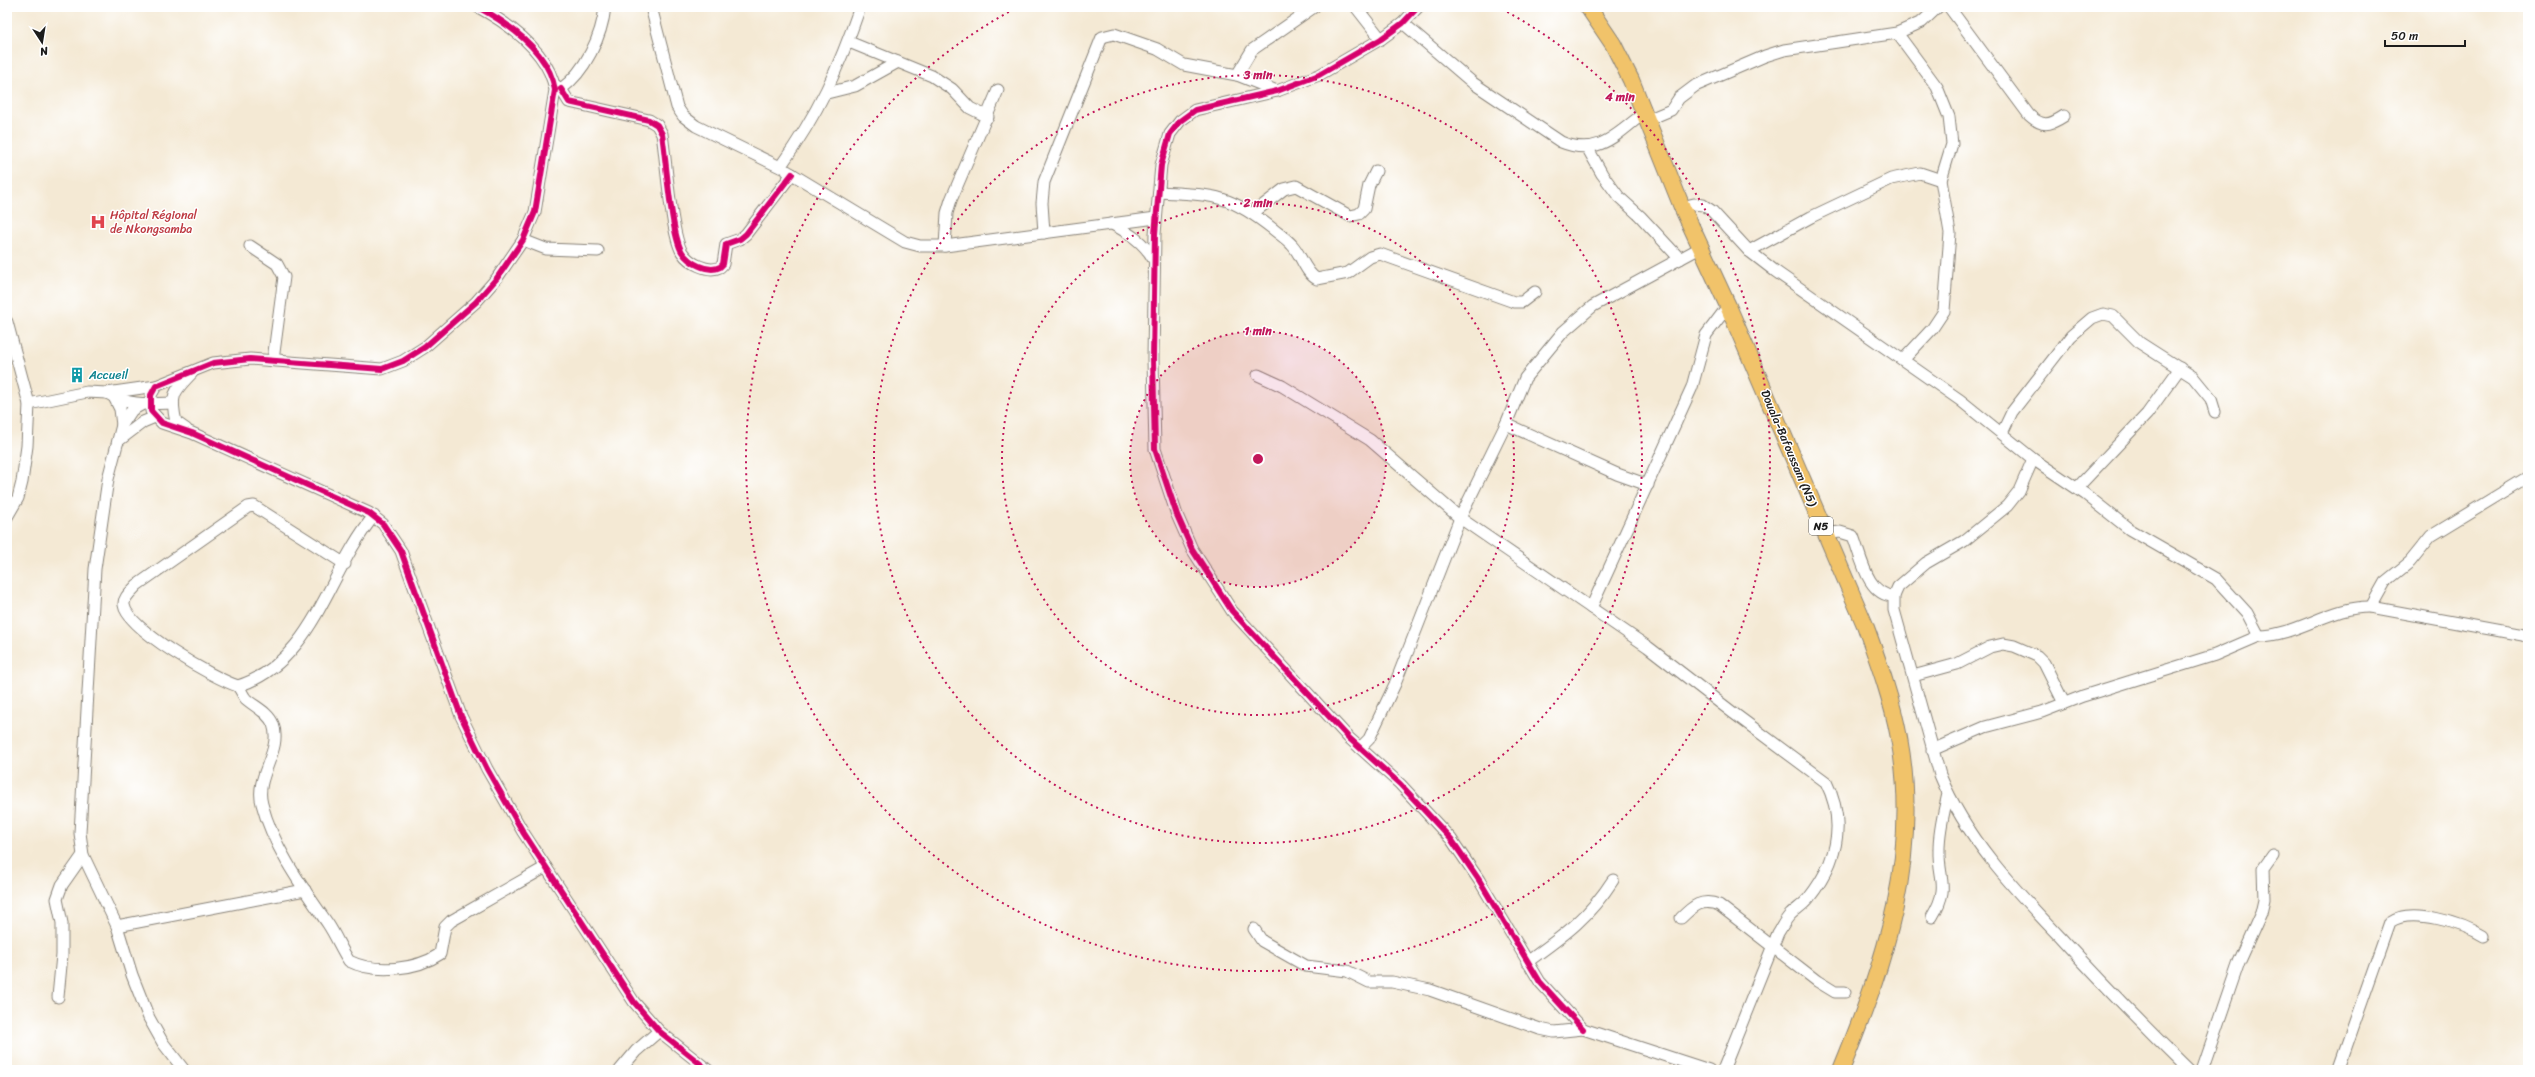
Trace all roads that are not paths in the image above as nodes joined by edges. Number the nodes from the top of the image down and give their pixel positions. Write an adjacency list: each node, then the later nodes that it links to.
1 (478, 7): 17 (street)
2 (604, 7): 17 (street)
3 (651, 7): 25 (street)
4 (860, 7): 14 (street)
5 (1314, 7): 16 (street)
6 (1356, 7): 13 (street)
7 (1418, 7): 11 (street)
8 (1588, 7): 23 (highway, Douala-Bafoussam (N5) / N5)
9 (1938, 7): 12 (street)
10 (1949, 7): 21 (street)
11 (1403, 23): 13 (street); 24 (street)
12 (1897, 33): 23 (street); 28 (street)
13 (1381, 39): 19 (street)
14 (849, 42): 15 (street); 20 (street)
15 (898, 62): 20 (street); 22 (street)
16 (1238, 75): 19 (street); 34 (street)
17 (557, 87): 27 (street); 35 (street)
18 (998, 90): 22 (street)
19 (1277, 91): 29 (street)
20 (827, 93): 25 (street)
21 (2064, 116)
22 (988, 117): 37 (street)
23 (1646, 117): 24 (street); 30 (highway, Douala-Bafoussam (N5) / N5)
24 (1587, 147): 41 (street)
25 (780, 167): 27 (street)
26 (1376, 171): 31 (street)
27 (792, 174): 37 (street)
28 (1941, 180): 40 (street); 47 (street)
29 (1159, 192): 31 (street); 32 (street)
30 (1682, 207): 38 (highway, Douala-Bafoussam (N5) / N5); 40 (street)
31 (1252, 213): 43 (street)
32 (1156, 218): 33 (street); 42 (street)
33 (1112, 224): 34 (street); 42 (street)
34 (1044, 233): 37 (street)
35 (523, 240): 39 (street); 46 (street)
36 (250, 246): 46 (street)
37 (945, 246)
38 (1700, 248): 41 (street); 44 (highway, Douala-Bafoussam (N5) / N5)
39 (598, 251)
40 (1749, 251): 47 (street)
41 (1680, 259): 58 (street)
42 (1154, 260): 80 (street)
43 (1535, 292)
44 (1728, 306): 65 (street); 70 (highway, Douala-Bafoussam (N5) / N5)
45 (8, 325): 54 (street)
46 (280, 360): 48 (street)
47 (1904, 360): 61 (street)
48 (198, 368): 51 (street); 53 (street)
49 (2180, 368): 56 (street); 61 (street); 66 (street)
50 (1258, 375): 69 (street)
51 (156, 386): 52 (street); 55 (street)
52 (111, 395): 54 (street); 55 (street); 59 (street)
53 (172, 403): 55 (street); 60 (street)
54 (29, 404): 68 (street)
55 (146, 404): 57 (street); 59 (street)
56 (2215, 412)
57 (155, 417): 60 (street); 62 (street)
58 (1506, 424): 65 (street); 69 (street)
59 (122, 425): 62 (street)
60 (192, 433): 67 (street)
61 (2002, 433): 63 (street)
62 (118, 441): 83 (street)
63 (2033, 459): 66 (street); 72 (street)
64 (2528, 477): 73 (street)
65 (1648, 485): 74 (street)
66 (2077, 488): 75 (street)
67 (374, 516): 71 (street); 85 (street)
68 (7, 517)
69 (1460, 518): 74 (street); 80 (street)
70 (1824, 534): 72 (street); 104 (highway, Douala-Bafoussam (N5) / N5)
71 (345, 564): 78 (street); 78 (street)
72 (1894, 596): 77 (street)
73 (2371, 607): 75 (street); 76 (street)
74 (1591, 608): 93 (street)
75 (2259, 636): 79 (street)
76 (2528, 636)
77 (1913, 676): 79 (street); 81 (street)
78 (238, 686): 87 (street)
79 (2064, 703): 81 (street)
80 (1360, 748): 94 (street)
81 (1932, 750): 82 (street)
82 (1948, 794): 88 (street); 105 (street)
83 (83, 855): 90 (street); 96 (street)
84 (2273, 855): 106 (street)
85 (546, 867): 87 (street); 98 (street)
86 (1613, 880): 94 (street)
87 (305, 890): 90 (street)
88 (1932, 917)
89 (1681, 918): 93 (street)
90 (117, 926): 99 (street)
91 (1254, 929): 97 (street)
92 (2483, 936): 107 (street)
93 (1773, 947): 95 (street); 103 (street)
94 (1527, 962): 97 (street)
95 (1845, 992)
96 (58, 997)
97 (1583, 1030): 102 (street)
98 (659, 1031): 100 (street); 101 (street)
99 (184, 1070)
100 (620, 1070)
101 (708, 1070)
102 (1709, 1070)
103 (1723, 1070)
104 (1841, 1070)
105 (2189, 1070)
106 (2202, 1070)
107 (2338, 1070)

